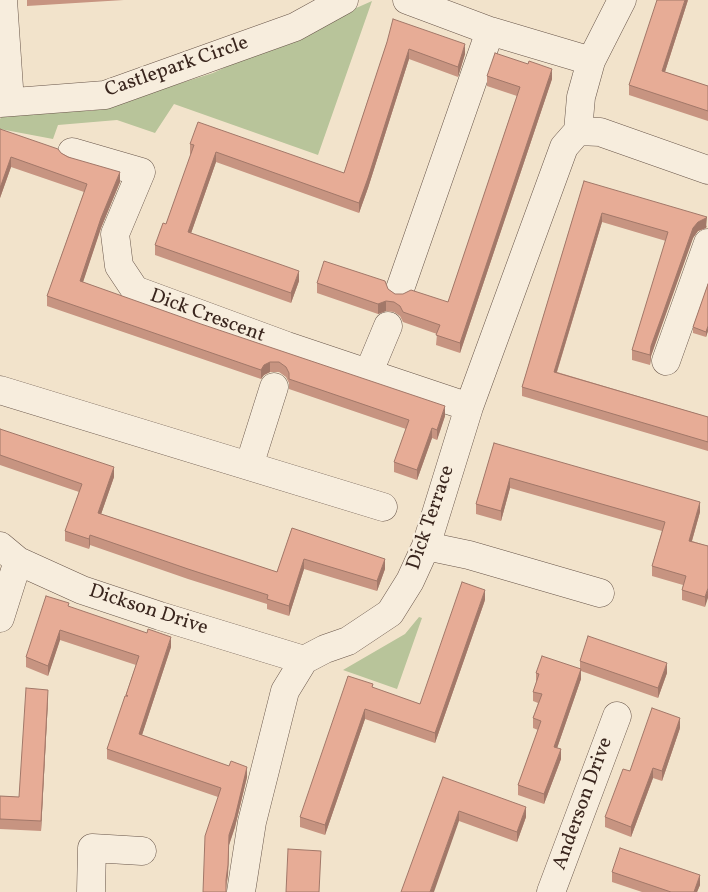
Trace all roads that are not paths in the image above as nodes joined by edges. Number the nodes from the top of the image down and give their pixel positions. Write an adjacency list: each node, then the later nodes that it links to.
1 (3, 0): 7 (street)
2 (344, 0): 7 (street, Castlepark Circle)
3 (407, 0): 5 (street)
4 (622, 0): 6 (street)
5 (490, 31): 6 (street); 12 (street)
6 (591, 61): 8 (street)
7 (5, 102)
8 (578, 131): 10 (street); 18 (street, Dick Terrace)
9 (72, 152): 15 (street, Dick Crescent)
10 (708, 170)
11 (708, 244): 14 (street)
12 (400, 289)
13 (388, 326): 15 (street)
14 (666, 361)
15 (368, 374): 18 (street, Dick Crescent)
16 (274, 388): 19 (street)
17 (0, 390): 19 (street)
18 (468, 407): 21 (street, Dick Terrace)
19 (249, 466): 20 (street)
20 (383, 506)
21 (426, 546): 23 (street); 25 (street, Dick Terrace)
22 (9, 554): 24 (street); 25 (street, Dickson Drive)
23 (600, 593)
24 (0, 618)
25 (304, 660): 29 (street)
26 (617, 716): 30 (street, Anderson Drive)
27 (142, 851): 28 (street)
28 (91, 892)
29 (241, 892)
30 (551, 892)

